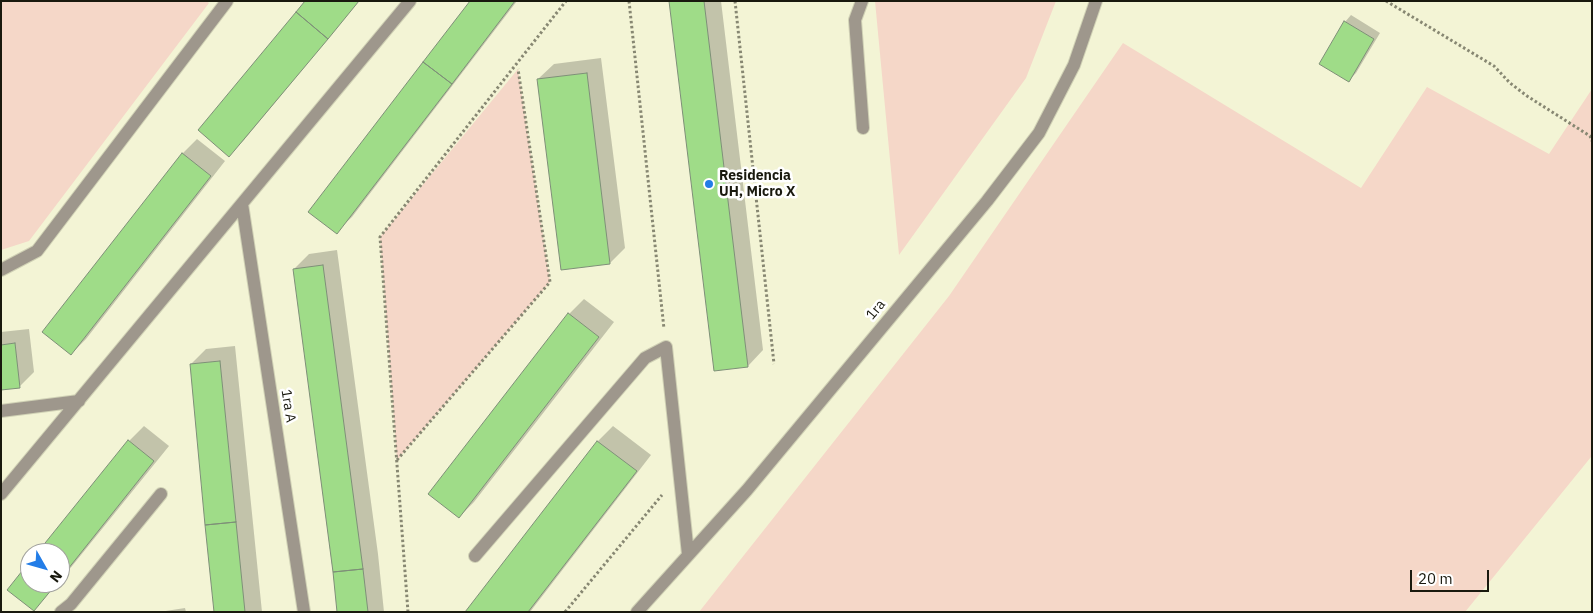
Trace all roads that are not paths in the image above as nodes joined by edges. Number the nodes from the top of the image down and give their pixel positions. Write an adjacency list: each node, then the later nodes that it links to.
1 (227, 1): 7 (street)
2 (410, 1): 6 (street)
3 (862, 1): 5 (street)
4 (1096, 1): 12 (street, 1ra)
5 (863, 128)
6 (242, 204): 8 (street); 15 (street, 1ra A)
7 (1, 270)
8 (79, 401): 9 (street); 10 (street)
9 (1, 412)
10 (1, 494)
11 (161, 494): 14 (street)
12 (688, 554): 13 (street); 16 (street, 1ra)
13 (475, 556)
14 (61, 612)
15 (304, 612)
16 (637, 612)

